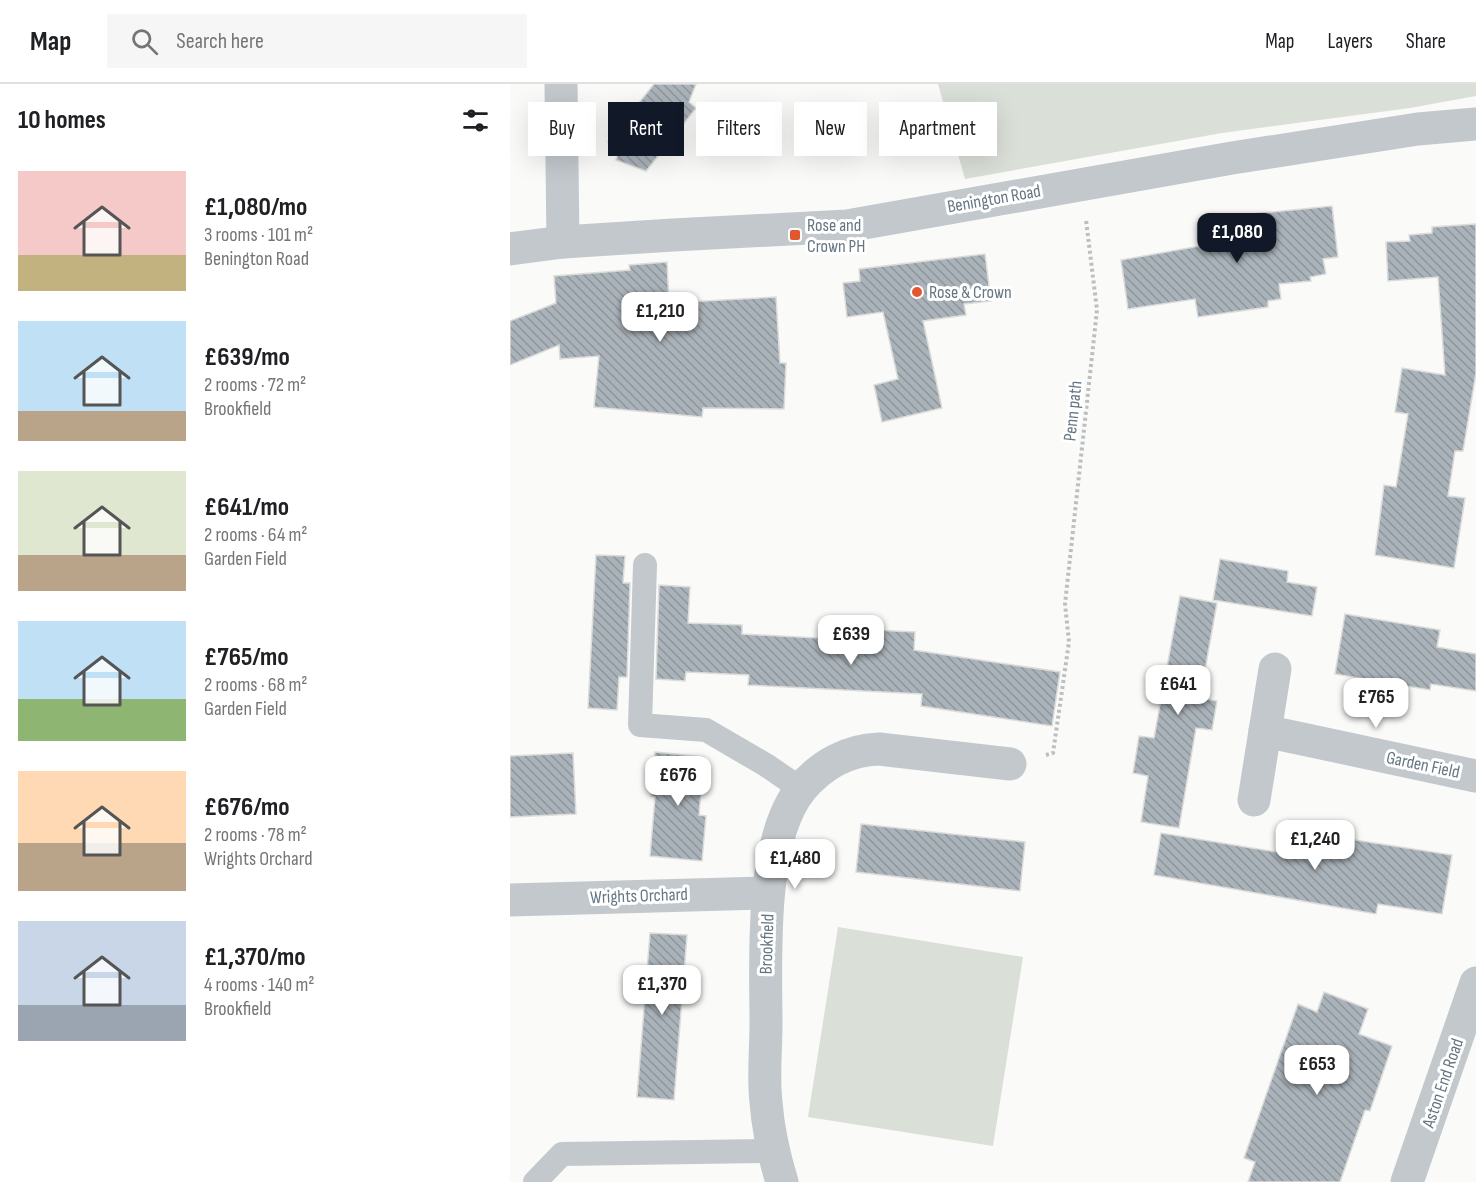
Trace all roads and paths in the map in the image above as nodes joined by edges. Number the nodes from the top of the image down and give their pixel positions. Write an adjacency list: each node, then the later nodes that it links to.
1 (561, 84): 4 (street)
2 (1476, 124): 3 (street, Benington Road)
3 (1082, 184): 4 (street, Benington Road); 9 (path, Penn path)
4 (563, 242): 5 (street, Benington Road)
5 (510, 249)
6 (645, 565): 11 (lane)
7 (1275, 669): 8 (street)
8 (1265, 731): 10 (street, Garden Field); 12 (street)
9 (1010, 764): 11 (street, Brookfield)
10 (1476, 776)
11 (801, 789): 13 (street, Brookfield)
12 (1254, 800)
13 (768, 893): 14 (street, Wrights Orchard); 16 (street, Brookfield)
14 (510, 900)
15 (1476, 983): 19 (street, Aston End Road)
16 (772, 1151): 17 (lane); 18 (street, Brookfield)
17 (535, 1182)
18 (782, 1182)
19 (1407, 1182)

